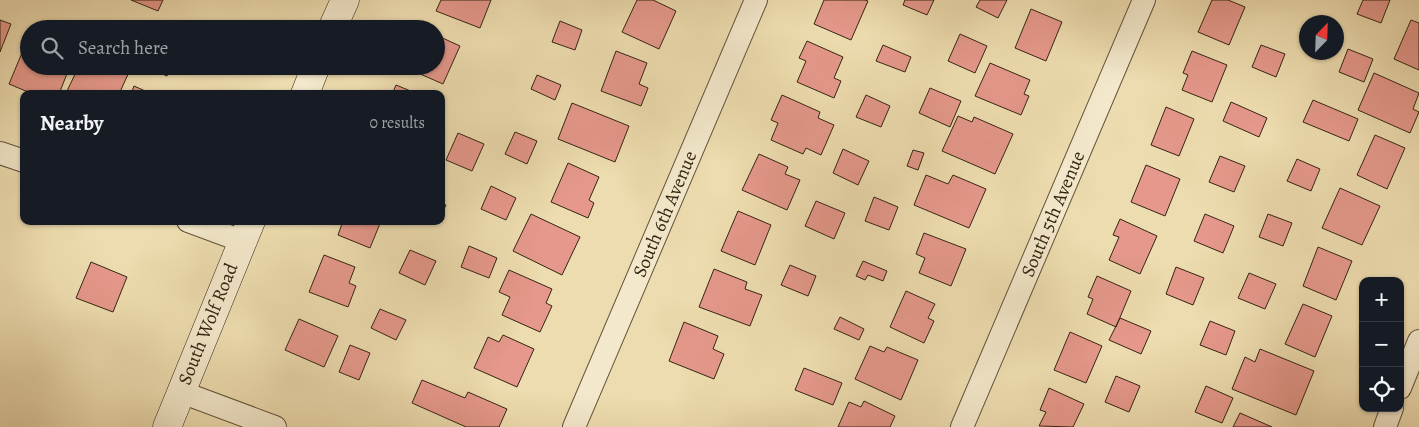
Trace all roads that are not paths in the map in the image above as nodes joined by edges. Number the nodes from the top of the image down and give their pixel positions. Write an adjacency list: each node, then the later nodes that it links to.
1 (344, 0): 4 (main road)
2 (756, 0): 17 (street, South 6th Avenue)
3 (1144, 0): 18 (street, South 5th Avenue)
4 (336, 20)
5 (312, 75): 6 (main road)
6 (307, 90)
7 (0, 153): 8 (street)
8 (20, 160)
9 (211, 225): 10 (street)
10 (246, 231): 13 (main road, South Wolf Road)
11 (1419, 341): 12 (street)
12 (1404, 378)
13 (181, 392): 15 (main road, South Wolf Road); 16 (street)
14 (1391, 412): 19 (street)
15 (166, 427)
16 (275, 427)
17 (574, 427)
18 (962, 427)
19 (1385, 427)

